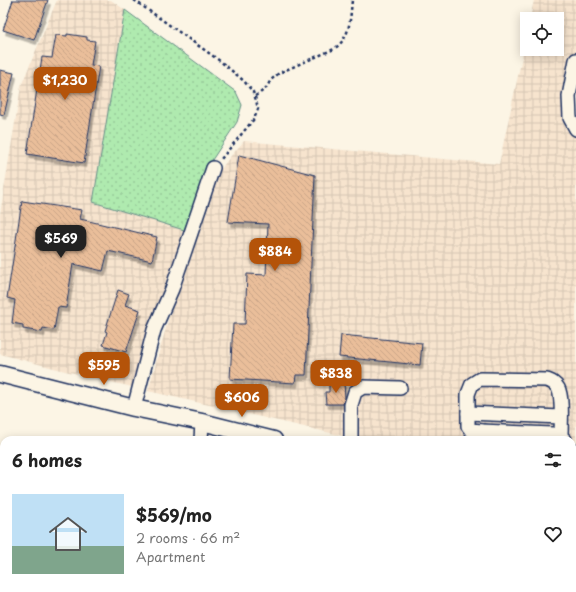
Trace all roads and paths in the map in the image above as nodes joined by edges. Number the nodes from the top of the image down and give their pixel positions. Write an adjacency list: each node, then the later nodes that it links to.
1 (134, 0): 5 (path)
2 (352, 0): 5 (path)
3 (576, 60): 4 (street)
4 (574, 81): 6 (street)
5 (255, 96): 7 (path)
6 (576, 129)
7 (213, 168): 10 (street)
8 (0, 374): 10 (main road)
9 (400, 388): 16 (street)
10 (134, 408): 13 (main road)
11 (468, 413): 12 (street); 12 (street); 17 (street)
12 (561, 417): 19 (street)
13 (202, 422): 14 (street); 15 (main road)
14 (201, 436)
15 (258, 436)
16 (351, 436)
17 (482, 436): 18 (street)
18 (557, 436)
19 (563, 436)

